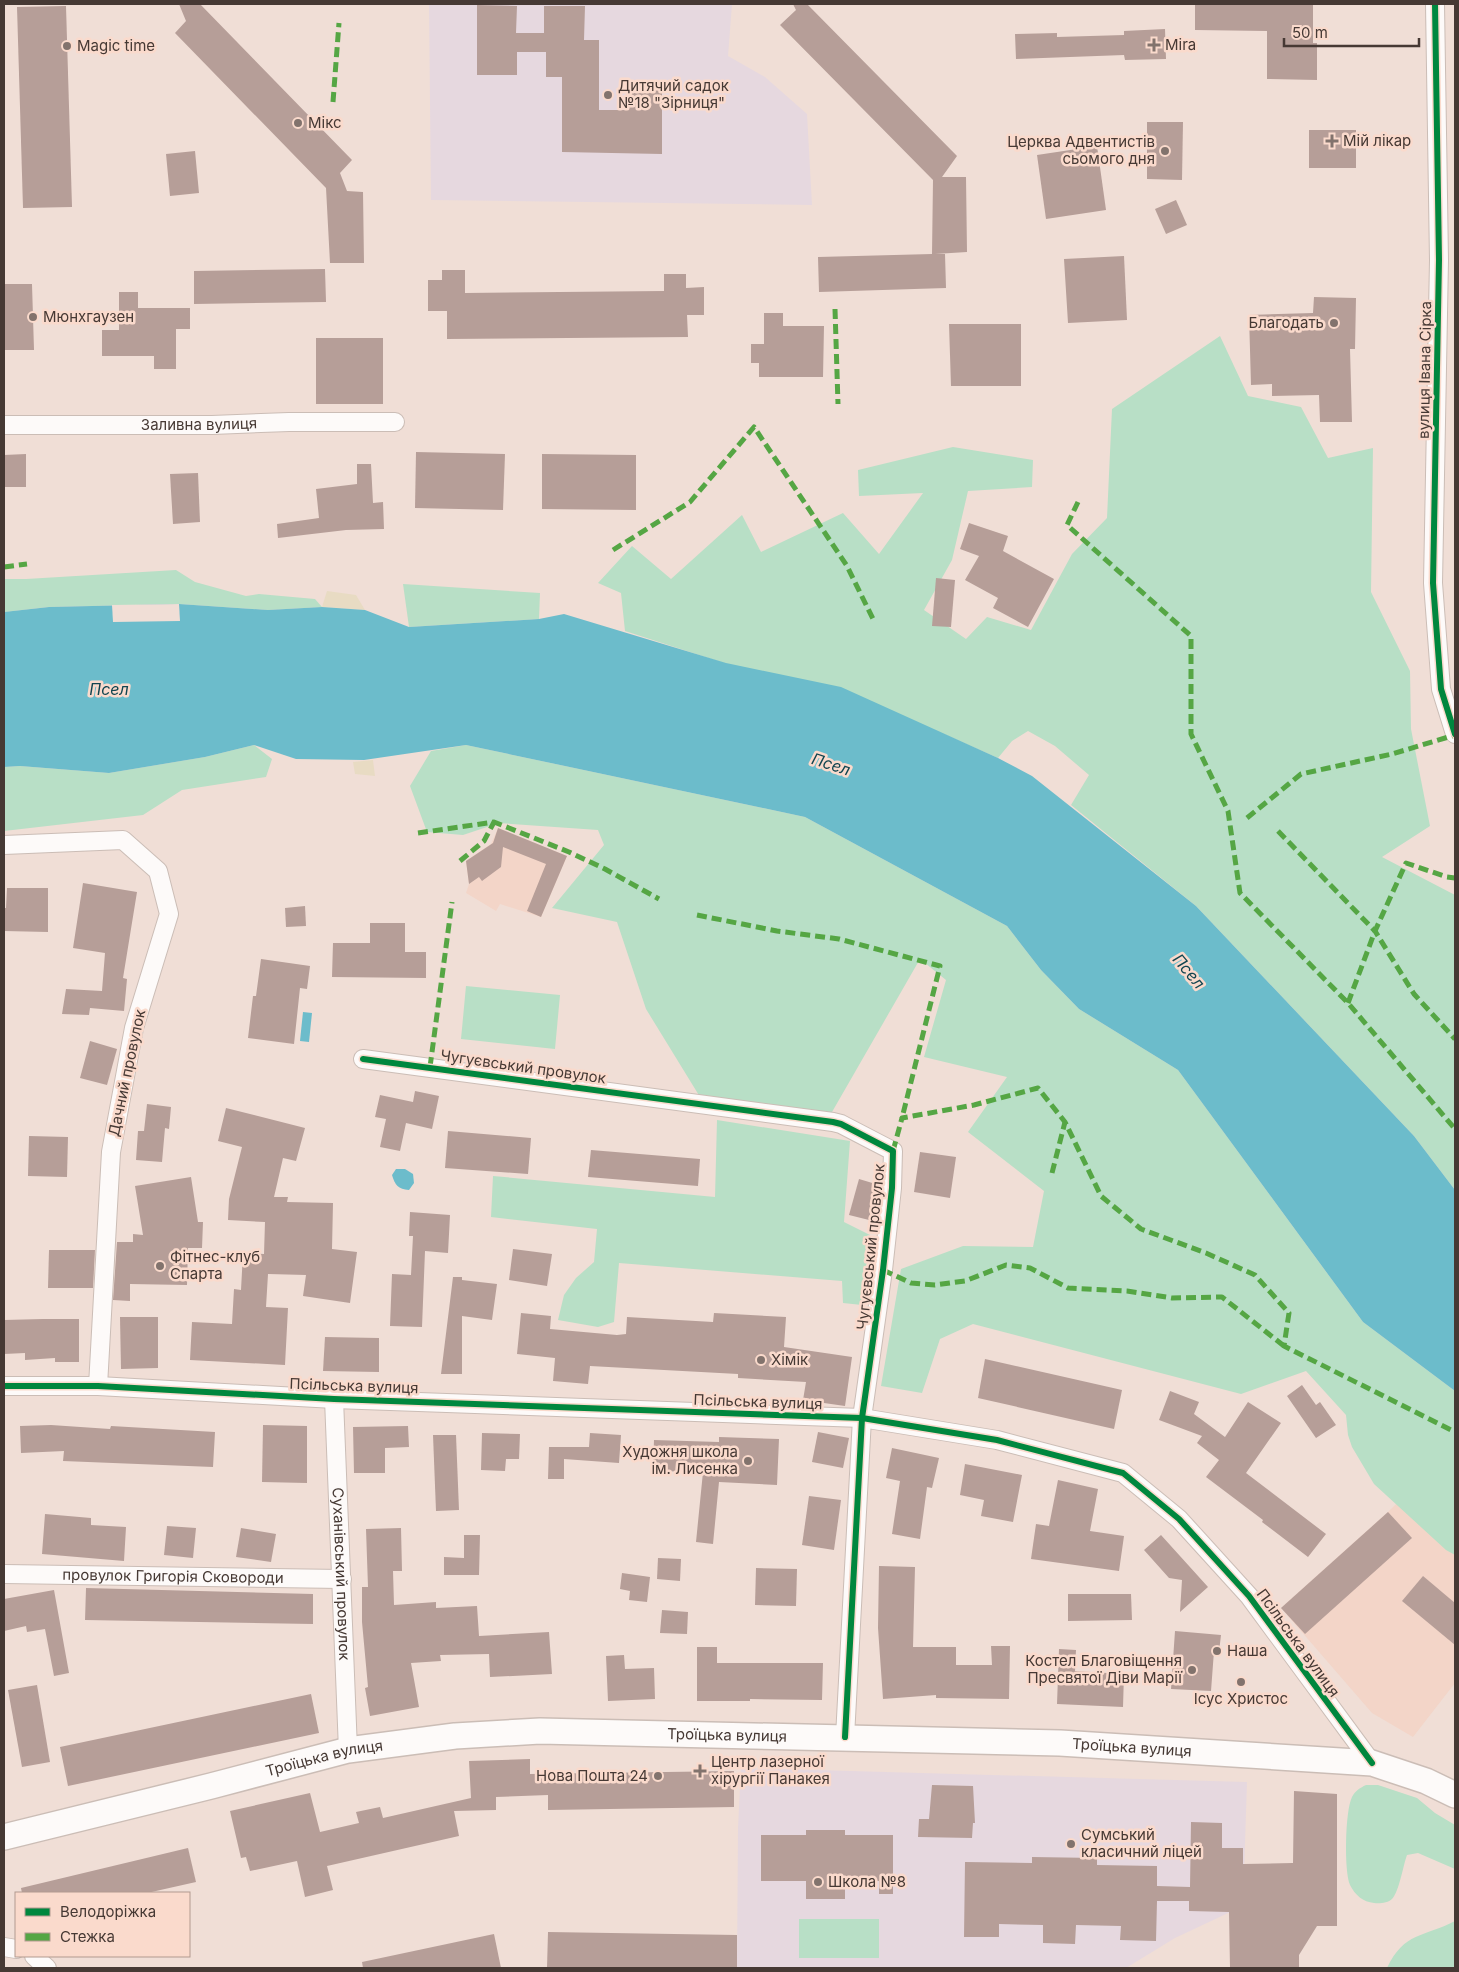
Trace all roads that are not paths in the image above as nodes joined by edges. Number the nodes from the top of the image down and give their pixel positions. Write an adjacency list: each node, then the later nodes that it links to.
1 (1435, 4): 4 (street, вулиця Івана Сірка)
2 (395, 422): 3 (street, Заливна вулиця)
3 (4, 425)
4 (1455, 734)
5 (4, 845): 8 (street, Дачний провулок)
6 (363, 1059): 10 (street, Чугуєвський провулок)
7 (4, 1386): 8 (street, Псільська вулиця)
8 (98, 1386): 9 (street, Псільська вулиця)
9 (334, 1398): 10 (street, Псільська вулиця); 12 (street, Суханівський провулок)
10 (862, 1418): 13 (street, Чугуєвський провулок); 15 (street, Псільська вулиця)
11 (4, 1574): 12 (street, провулок Григорія Сковороди)
12 (342, 1579): 14 (street, Суханівський провулок)
13 (845, 1737): 14 (main road, Троїцька вулиця); 15 (main road, Троїцька вулиця)
14 (348, 1750): 17 (main road, Троїцька вулиця)
15 (1372, 1763): 16 (main road, Троїцька вулиця)
16 (1455, 1795)
17 (4, 1837)
18 (35, 1957): 19 (street)
19 (47, 1968)

